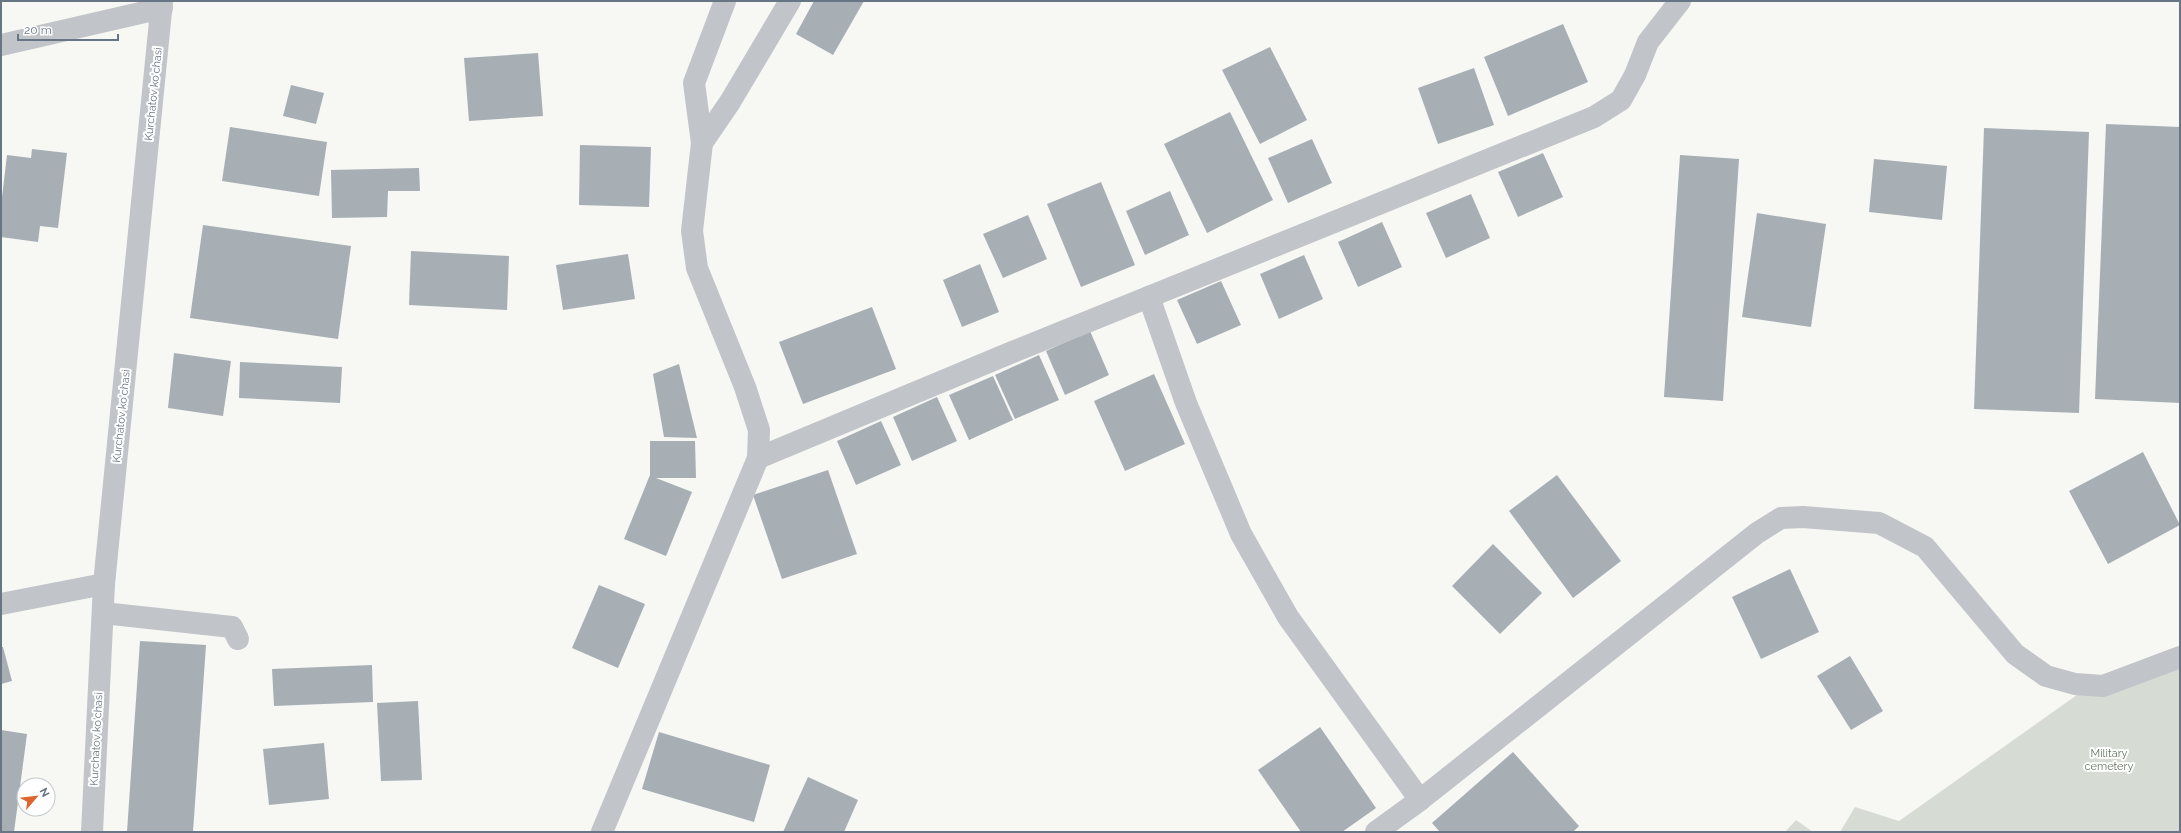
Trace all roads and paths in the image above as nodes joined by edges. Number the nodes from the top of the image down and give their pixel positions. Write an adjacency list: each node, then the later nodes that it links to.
1 (725, 1): 6 (street)
2 (790, 1): 6 (street)
3 (1680, 1): 7 (street)
4 (162, 4): 5 (street); 9 (street, Kurchatov ko'chasi)
5 (1, 45)
6 (702, 144): 8 (street)
7 (1149, 297): 8 (street); 14 (street)
8 (758, 458): 17 (street)
9 (104, 584): 10 (street); 11 (street, Kurchatov ko'chasi)
10 (1, 604)
11 (103, 613): 12 (street); 16 (street, Kurchatov ko'chasi)
12 (238, 639)
13 (2180, 657): 14 (street)
14 (1420, 800): 15 (street)
15 (1401, 825): 18 (street)
16 (92, 832)
17 (602, 832)
18 (1376, 832)

